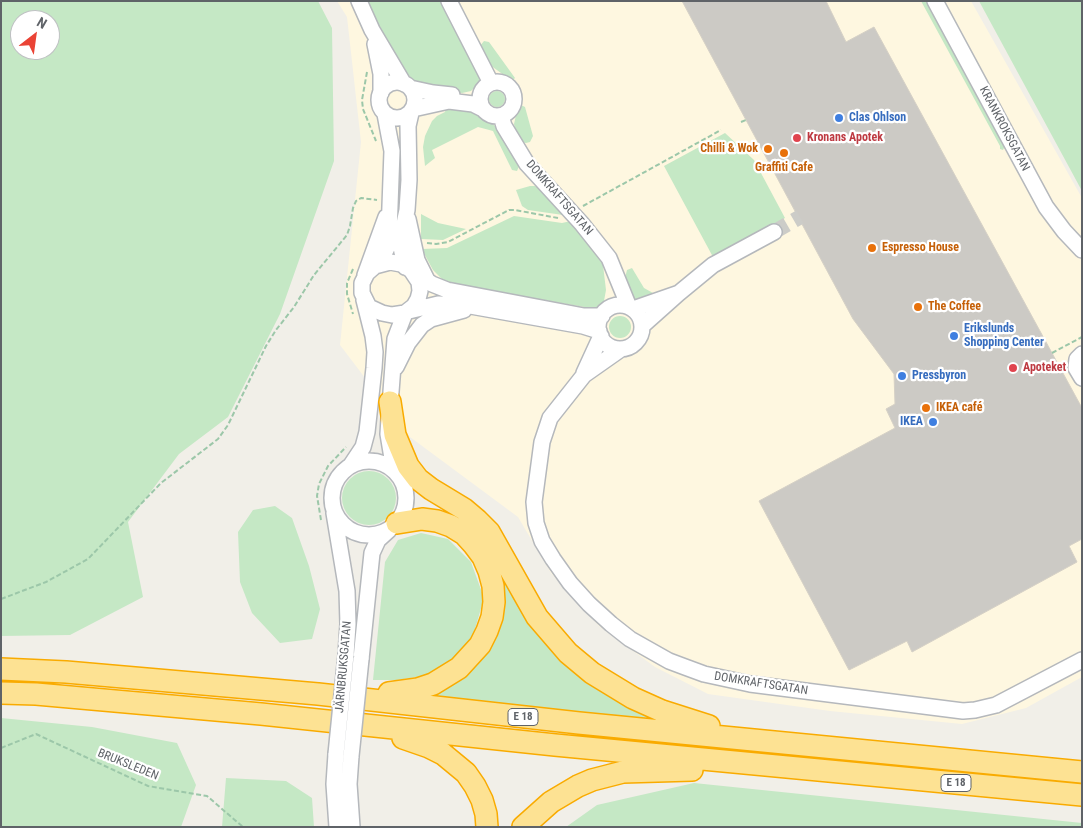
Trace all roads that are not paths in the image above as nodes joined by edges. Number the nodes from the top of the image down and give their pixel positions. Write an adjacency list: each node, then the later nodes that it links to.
1 (359, 1): 4 (street)
2 (449, 1): 6 (street)
3 (935, 1): 15 (street, KRANKROKSGATAN)
4 (372, 30): 5 (street); 7 (street)
5 (407, 86): 6 (street); 7 (street); 9 (street)
6 (486, 88): 8 (street); 11 (street)
7 (381, 93): 10 (street)
8 (483, 109): 9 (street); 11 (street)
9 (412, 111): 10 (street); 13 (street)
10 (385, 114): 12 (street)
11 (501, 116): 19 (street, DOMKRAFTSGATAN)
12 (382, 207): 16 (street); 18 (street)
13 (406, 210): 17 (street); 20 (street)
14 (774, 232): 21 (street)
15 (1082, 250)
16 (379, 264): 17 (street); 18 (street)
17 (408, 268): 20 (street); 25 (street)
18 (358, 273): 22 (street)
19 (616, 280): 24 (street, DOMKRAFTSGATAN); 26 (street)
20 (432, 284): 26 (street)
21 (679, 293): 24 (street); 27 (street)
22 (363, 298): 25 (street); 35 (street)
23 (472, 307): 25 (street); 28 (street); 31 (street)
24 (630, 308): 26 (street); 27 (street)
25 (407, 312): 31 (street)
26 (603, 314): 28 (street)
27 (642, 326): 29 (street)
28 (600, 334): 29 (street); 32 (street, DOMKRAFTSGATAN)
29 (621, 349): 32 (street, DOMKRAFTSGATAN)
30 (1082, 354): 33 (street)
31 (394, 370): 34 (street)
32 (584, 375): 40 (street, DOMKRAFTSGATAN)
33 (1082, 378)
34 (390, 402): 36 (street); 39 (highway)
35 (351, 465): 36 (street); 37 (street)
36 (397, 474): 38 (street); 39 (highway, E 18)
37 (334, 509): 38 (street); 46 (street, JÄRNBRUKSGATAN, bridge)
38 (393, 526): 43 (highway, E 18); 46 (street, JÄRNBRUKSGATAN, bridge)
39 (497, 547): 45 (highway, E 18)
40 (1082, 660)
41 (1, 669): 43 (highway, E 18)
42 (1, 693): 44 (highway, E 18)
43 (318, 694): 45 (highway, E 18)
44 (371, 726): 47 (highway, E 18); 52 (highway, E 18)
45 (728, 737): 48 (highway, E 18)
46 (344, 755): 50 (street, JÄRNBRUKSGATAN); 51 (street, JÄRNBRUKSGATAN)
47 (752, 764): 49 (highway, E 18); 53 (highway, E 18)
48 (1082, 772)
49 (1082, 795)
50 (337, 827)
51 (352, 827)
52 (487, 827)
53 (523, 827)

